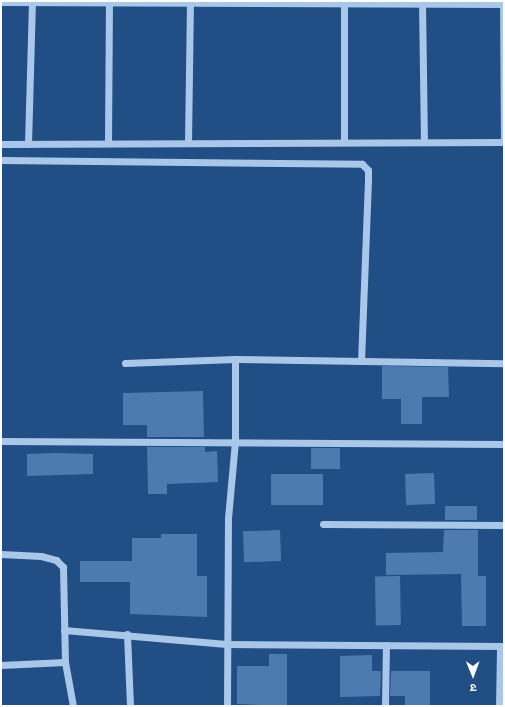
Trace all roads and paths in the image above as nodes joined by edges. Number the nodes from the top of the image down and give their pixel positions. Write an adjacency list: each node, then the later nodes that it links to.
1 (504, 1): 9 (street)
2 (1, 2): 3 (street)
3 (32, 2): 7 (street); 16 (street)
4 (252, 2): 5 (street); 8 (street)
5 (344, 2): 6 (street); 10 (street)
6 (422, 2): 9 (street); 11 (street)
7 (109, 3): 8 (street); 13 (street)
8 (190, 3): 14 (street)
9 (504, 4): 12 (street)
10 (344, 142): 11 (street); 14 (street)
11 (424, 142): 12 (street)
12 (504, 142)
13 (108, 143): 14 (street); 16 (street)
14 (188, 143)
15 (1, 144): 16 (street)
16 (28, 144)
17 (1, 160): 19 (street)
18 (235, 359): 19 (street); 20 (street); 23 (street)
19 (361, 361): 21 (street)
20 (125, 363)
21 (504, 363)
22 (1, 441): 23 (street)
23 (235, 441): 24 (street); 30 (street)
24 (504, 444)
25 (323, 524): 26 (street)
26 (504, 525)
27 (1, 554): 28 (street)
28 (64, 630): 29 (street); 33 (street)
29 (128, 634): 30 (street); 36 (street)
30 (226, 644): 31 (street); 37 (street)
31 (386, 644): 32 (street); 38 (street)
32 (502, 646): 39 (street)
33 (66, 662): 34 (street); 35 (street)
34 (1, 665)
35 (73, 706)
36 (130, 706)
37 (227, 706)
38 (385, 706)
39 (499, 706)

